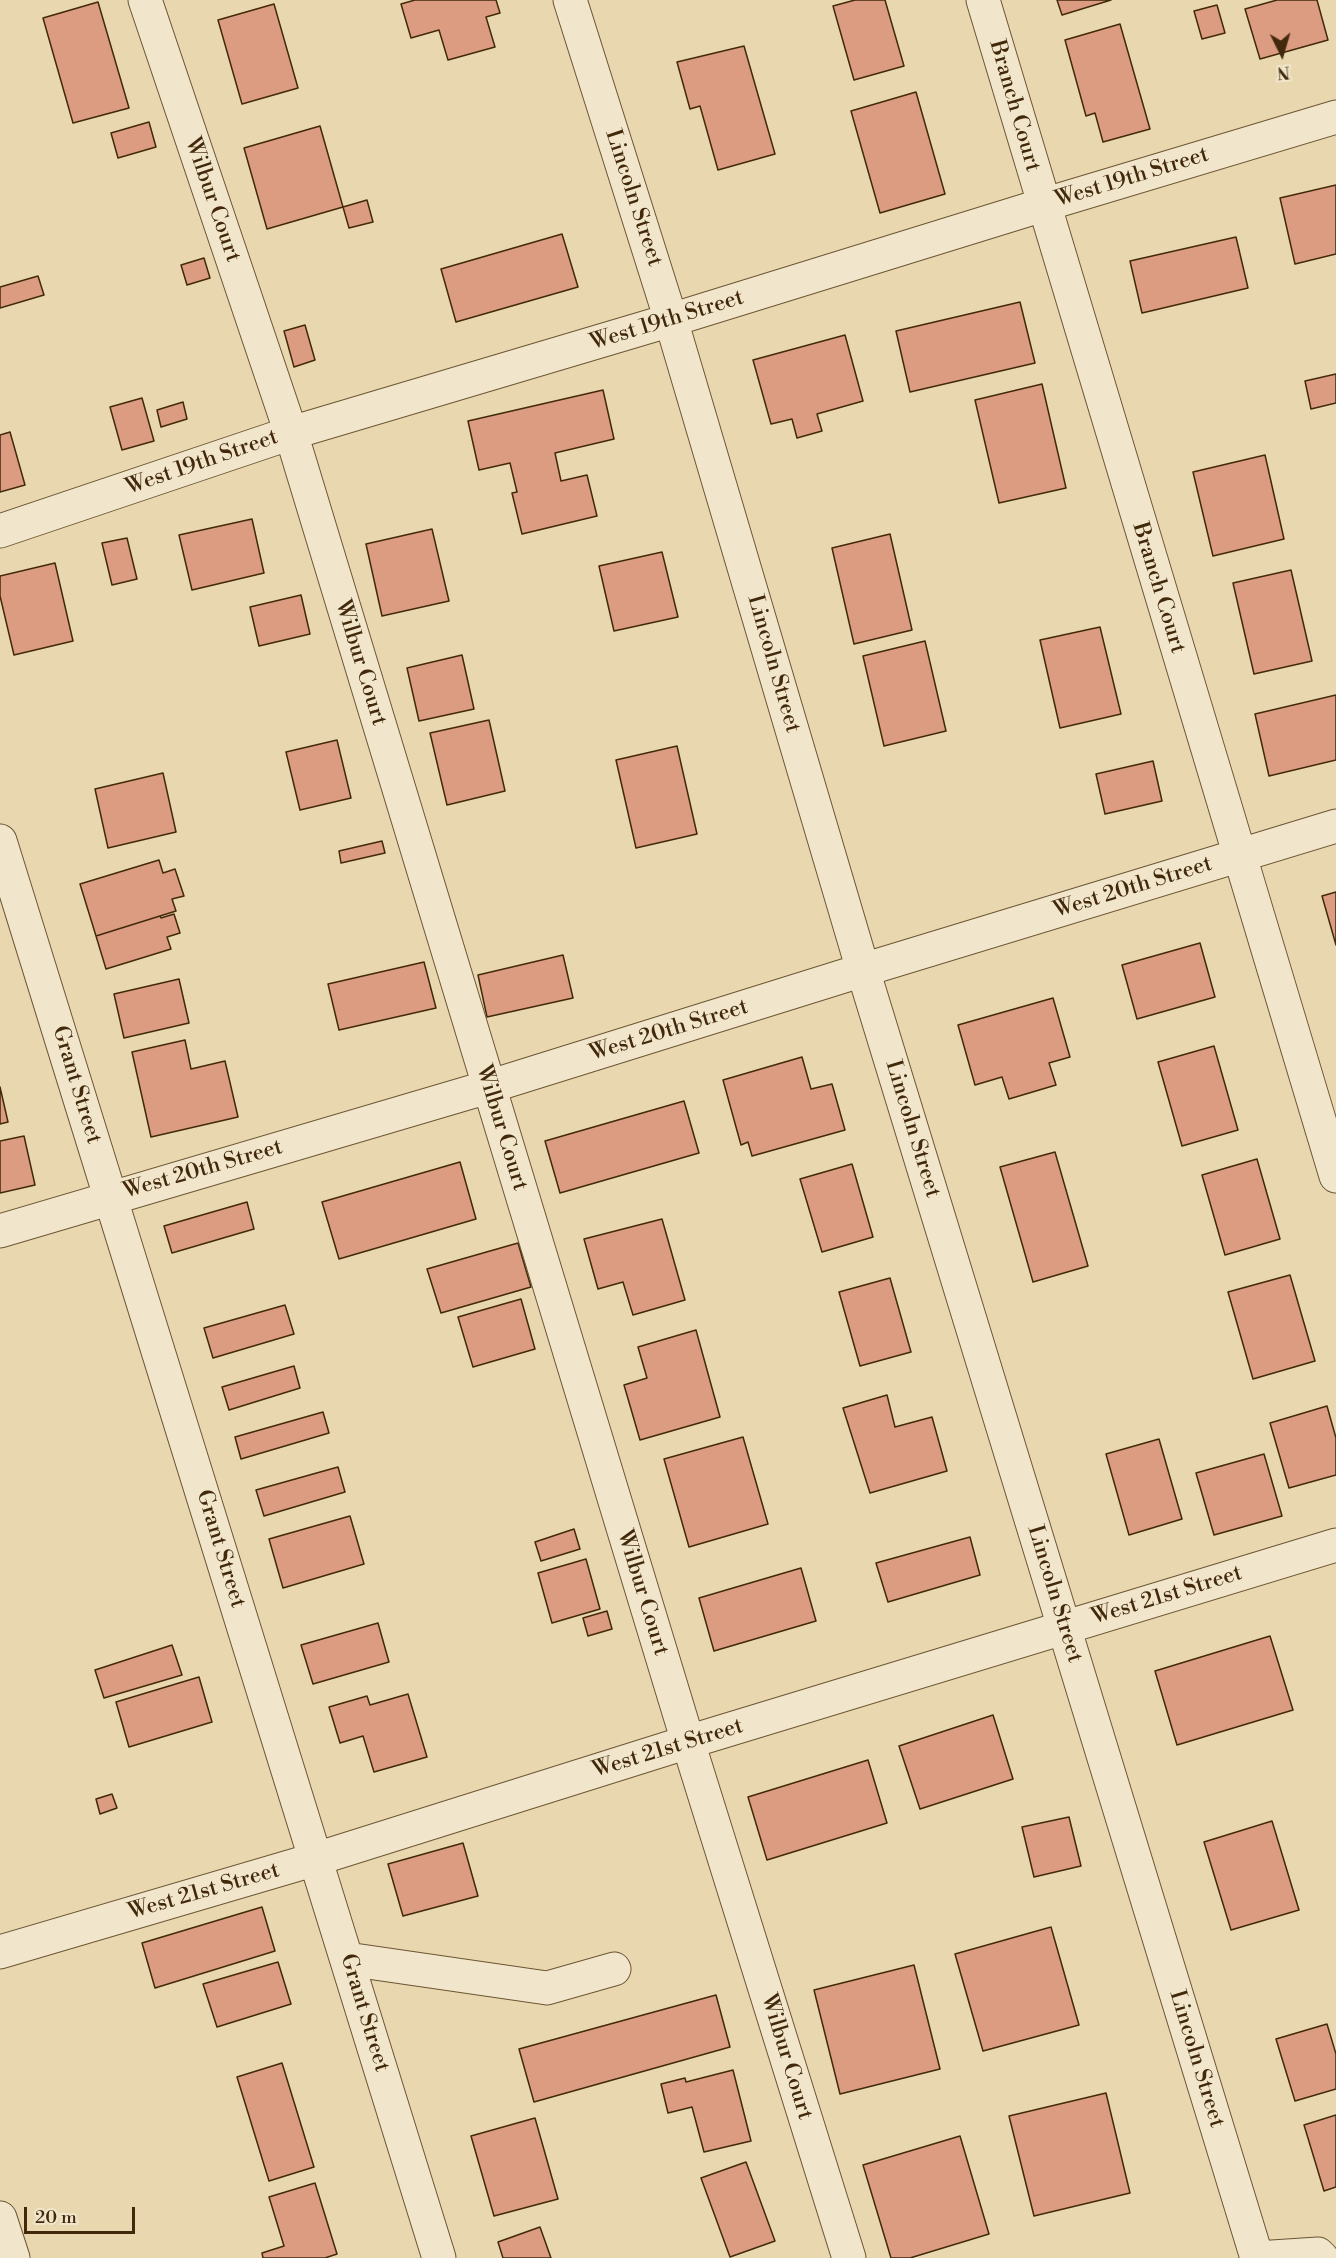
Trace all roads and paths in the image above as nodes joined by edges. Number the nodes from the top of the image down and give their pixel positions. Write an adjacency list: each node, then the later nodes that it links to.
1 (145, 0): 7 (street, Wilbur Court)
2 (570, 0): 6 (street, Lincoln Street)
3 (982, 0): 5 (street, Branch Court)
4 (1336, 117): 5 (street, West 19th Street)
5 (1043, 205): 6 (street, West 19th Street); 11 (street, Branch Court)
6 (671, 320): 7 (street, West 19th Street); 12 (street, Lincoln Street)
7 (291, 433): 8 (street, West 19th Street); 13 (street, Wilbur Court)
8 (0, 531)
9 (1336, 826): 11 (street, West 20th Street)
10 (0, 841): 15 (street, Grant Street)
11 (1238, 856): 12 (street, West 20th Street); 14 (street, Branch Court)
12 (863, 970): 13 (street, West 20th Street); 18 (street, Lincoln Street)
13 (488, 1087): 15 (street, West 20th Street); 19 (street, Wilbur Court)
14 (1336, 1176)
15 (111, 1197): 16 (street, West 20th Street); 20 (street, Grant Street)
16 (0, 1231)
17 (1336, 1545): 18 (street, West 21st Street)
18 (1064, 1628): 19 (street, West 21st Street); 28 (street, Lincoln Street)
19 (688, 1742): 20 (street, West 21st Street); 27 (street, Wilbur Court)
20 (316, 1859): 21 (street, West 21st Street); 22 (street, Grant Street)
21 (0, 1952)
22 (347, 1959): 23 (street); 26 (street, Grant Street)
23 (614, 1969)
24 (0, 2218): 25 (street)
25 (13, 2258)
26 (439, 2258)
27 (849, 2258)
28 (1257, 2258): 29 (street)
29 (1322, 2258)

